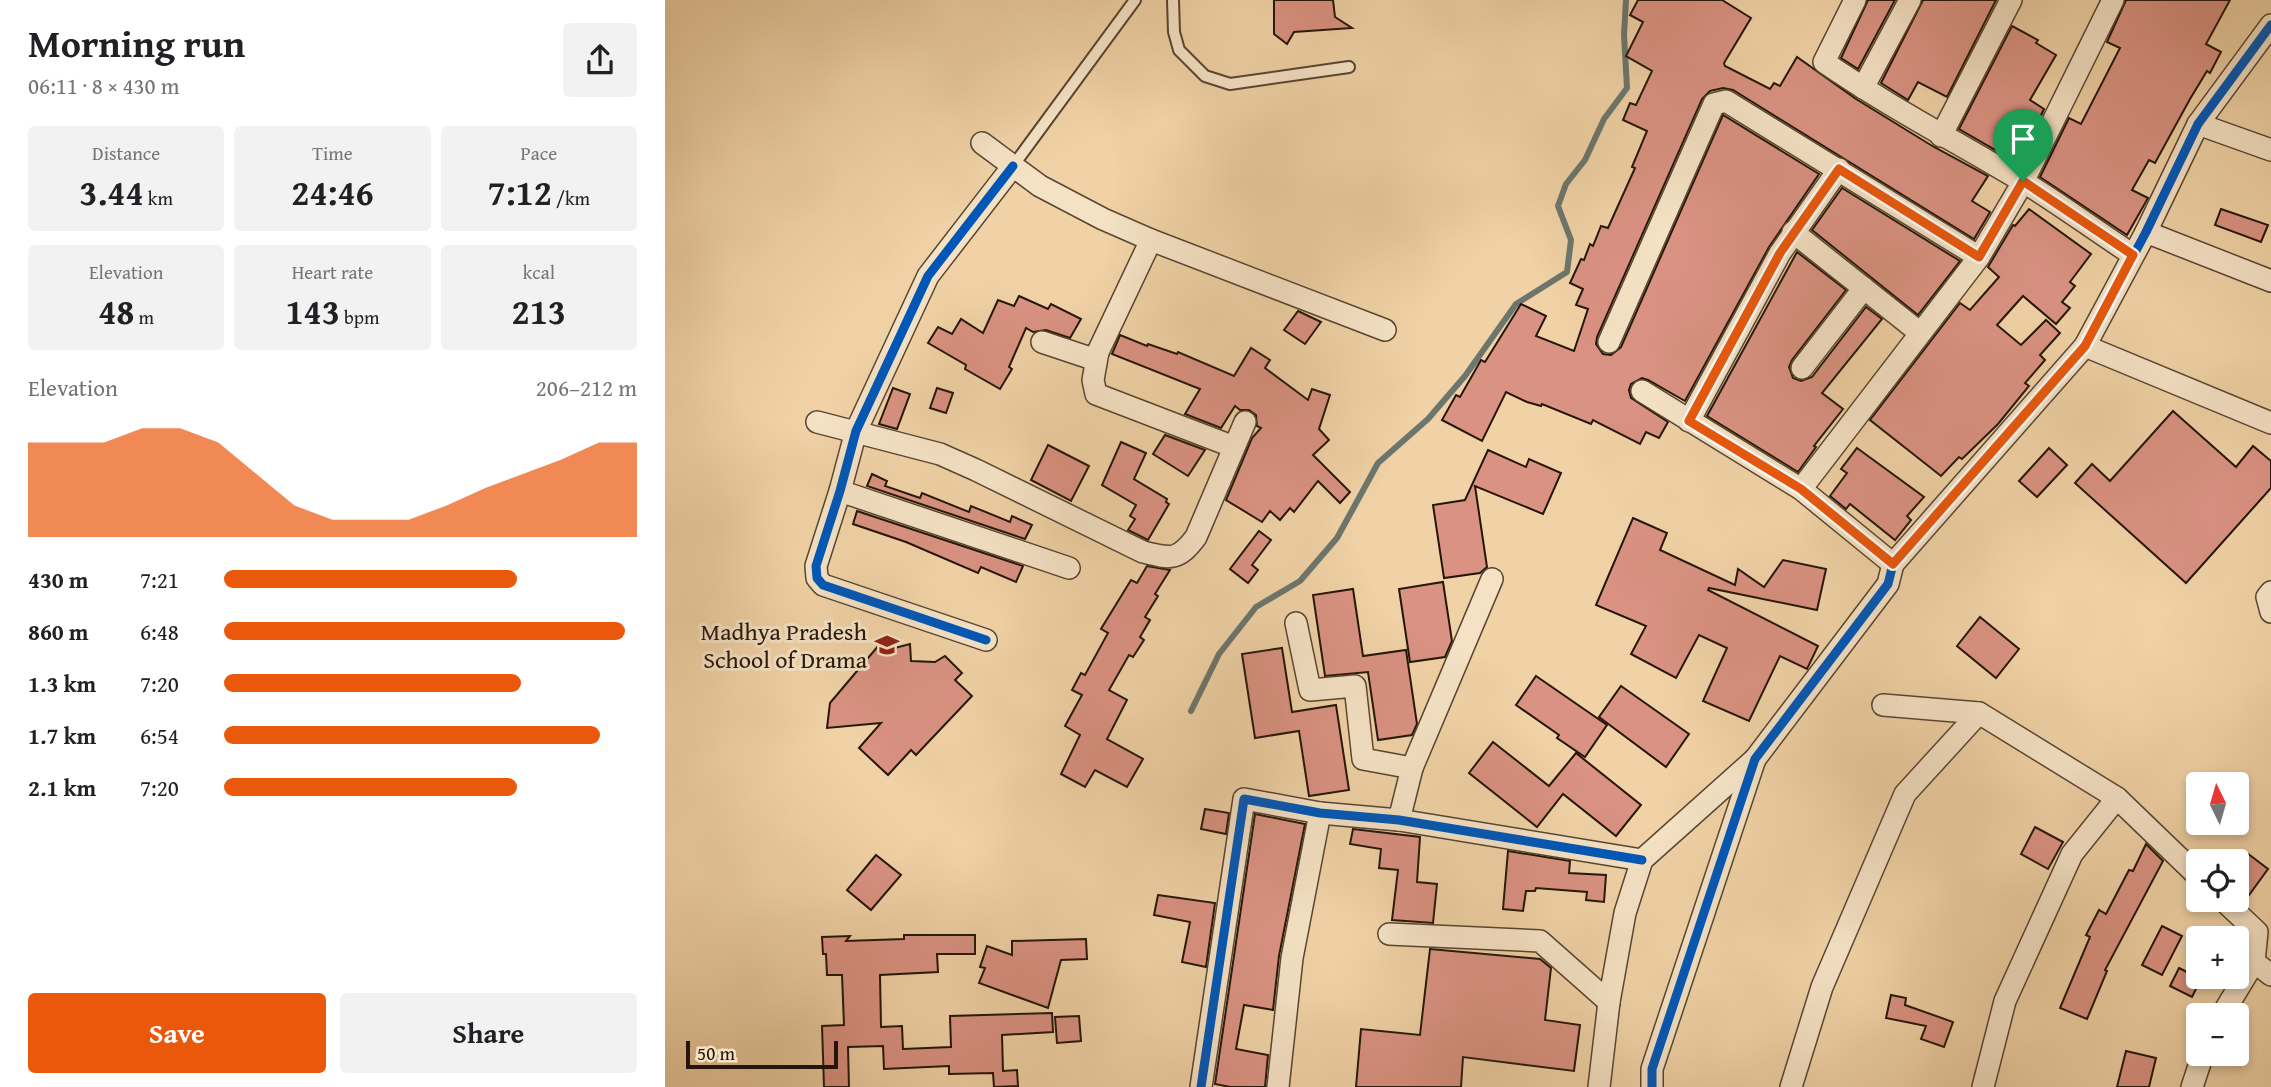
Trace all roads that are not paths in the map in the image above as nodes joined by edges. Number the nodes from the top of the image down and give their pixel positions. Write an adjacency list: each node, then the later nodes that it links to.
1 (1135, 0): 14 (lane)
2 (1173, 0): 8 (lane)
3 (1910, 0): 9 (street)
4 (2011, 0): 11 (street)
5 (2113, 0): 16 (street)
6 (1847, 3): 9 (street)
7 (2271, 25): 10 (street)
8 (1349, 67)
9 (1863, 88): 11 (street)
10 (2198, 124): 13 (street); 18 (street)
11 (1941, 136): 16 (street)
12 (982, 143): 14 (street)
13 (2271, 150)
14 (1013, 166): 19 (street); 36 (street)
15 (1839, 169): 17 (street); 21 (street); 27 (street)
16 (2023, 181): 20 (street); 21 (street)
17 (1793, 232): 23 (street); 32 (street)
18 (2146, 232): 20 (street); 22 (street)
19 (1151, 240): 24 (street); 29 (street)
20 (2133, 255): 28 (street)
21 (1979, 257): 25 (street)
22 (2271, 281)
23 (1864, 288): 25 (street); 30 (street)
24 (1385, 330)
25 (1919, 332): 38 (street)
26 (1042, 342): 29 (street)
27 (1609, 342)
28 (2085, 346): 35 (street); 40 (street)
29 (1098, 352): 37 (street)
30 (1802, 368)
31 (1642, 391): 32 (street)
32 (1689, 421): 38 (street)
33 (817, 422): 36 (street)
34 (1245, 422): 37 (street)
35 (2271, 424)
36 (856, 432): 37 (street); 39 (street)
37 (1234, 447)
38 (1801, 489): 40 (street)
39 (840, 491): 41 (street); 46 (street)
40 (1893, 564): 49 (street)
41 (1069, 568)
42 (1492, 579): 50 (street)
43 (2271, 592): 44 (street)
44 (2271, 612)
45 (1296, 623): 50 (street)
46 (986, 640)
47 (1883, 705): 48 (street)
48 (1979, 713): 51 (street); 66 (street)
49 (1755, 759): 54 (street); 65 (street)
50 (1412, 768): 53 (street)
51 (2117, 798): 55 (street); 67 (street)
52 (1320, 813): 53 (street); 62 (street); 63 (street)
53 (1399, 820): 54 (street)
54 (1641, 860): 59 (street)
55 (2186, 864)
56 (2236, 912): 58 (street)
57 (1389, 934): 59 (street)
58 (2262, 969): 60 (street)
59 (1609, 1002): 64 (street)
60 (2232, 1003)
61 (2199, 1066): 68 (street)
62 (1201, 1087)
63 (1277, 1087)
64 (1599, 1087)
65 (1651, 1087)
66 (1791, 1087)
67 (1983, 1087)
68 (2192, 1087)

